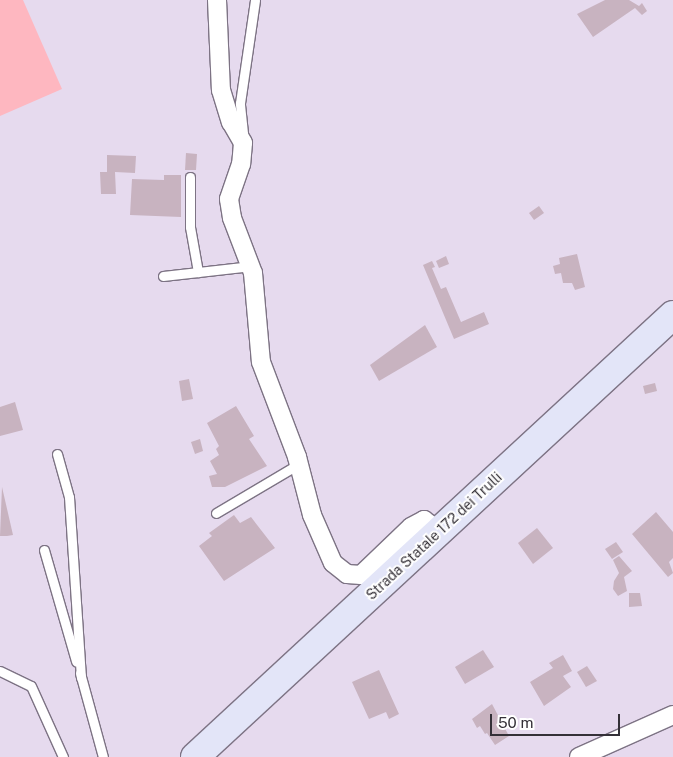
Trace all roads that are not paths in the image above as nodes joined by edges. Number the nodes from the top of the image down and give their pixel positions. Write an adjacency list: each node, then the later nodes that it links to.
1 (217, 0): 3 (street)
2 (255, 0): 3 (lane)
3 (244, 143): 5 (street)
4 (190, 177): 6 (lane)
5 (251, 266): 6 (lane); 10 (street)
6 (198, 272): 7 (lane)
7 (163, 276)
8 (673, 315): 12 (main road, Strada Statale 172 dei Trulli)
9 (57, 454): 15 (lane)
10 (299, 464): 11 (lane); 12 (street)
11 (216, 513)
12 (439, 531): 19 (main road, Strada Statale 172 dei Trulli)
13 (44, 550): 15 (lane)
14 (0, 671): 17 (lane)
15 (81, 678): 18 (lane)
16 (673, 715): 20 (street)
17 (63, 757)
18 (104, 757)
19 (195, 757)
20 (579, 757)

